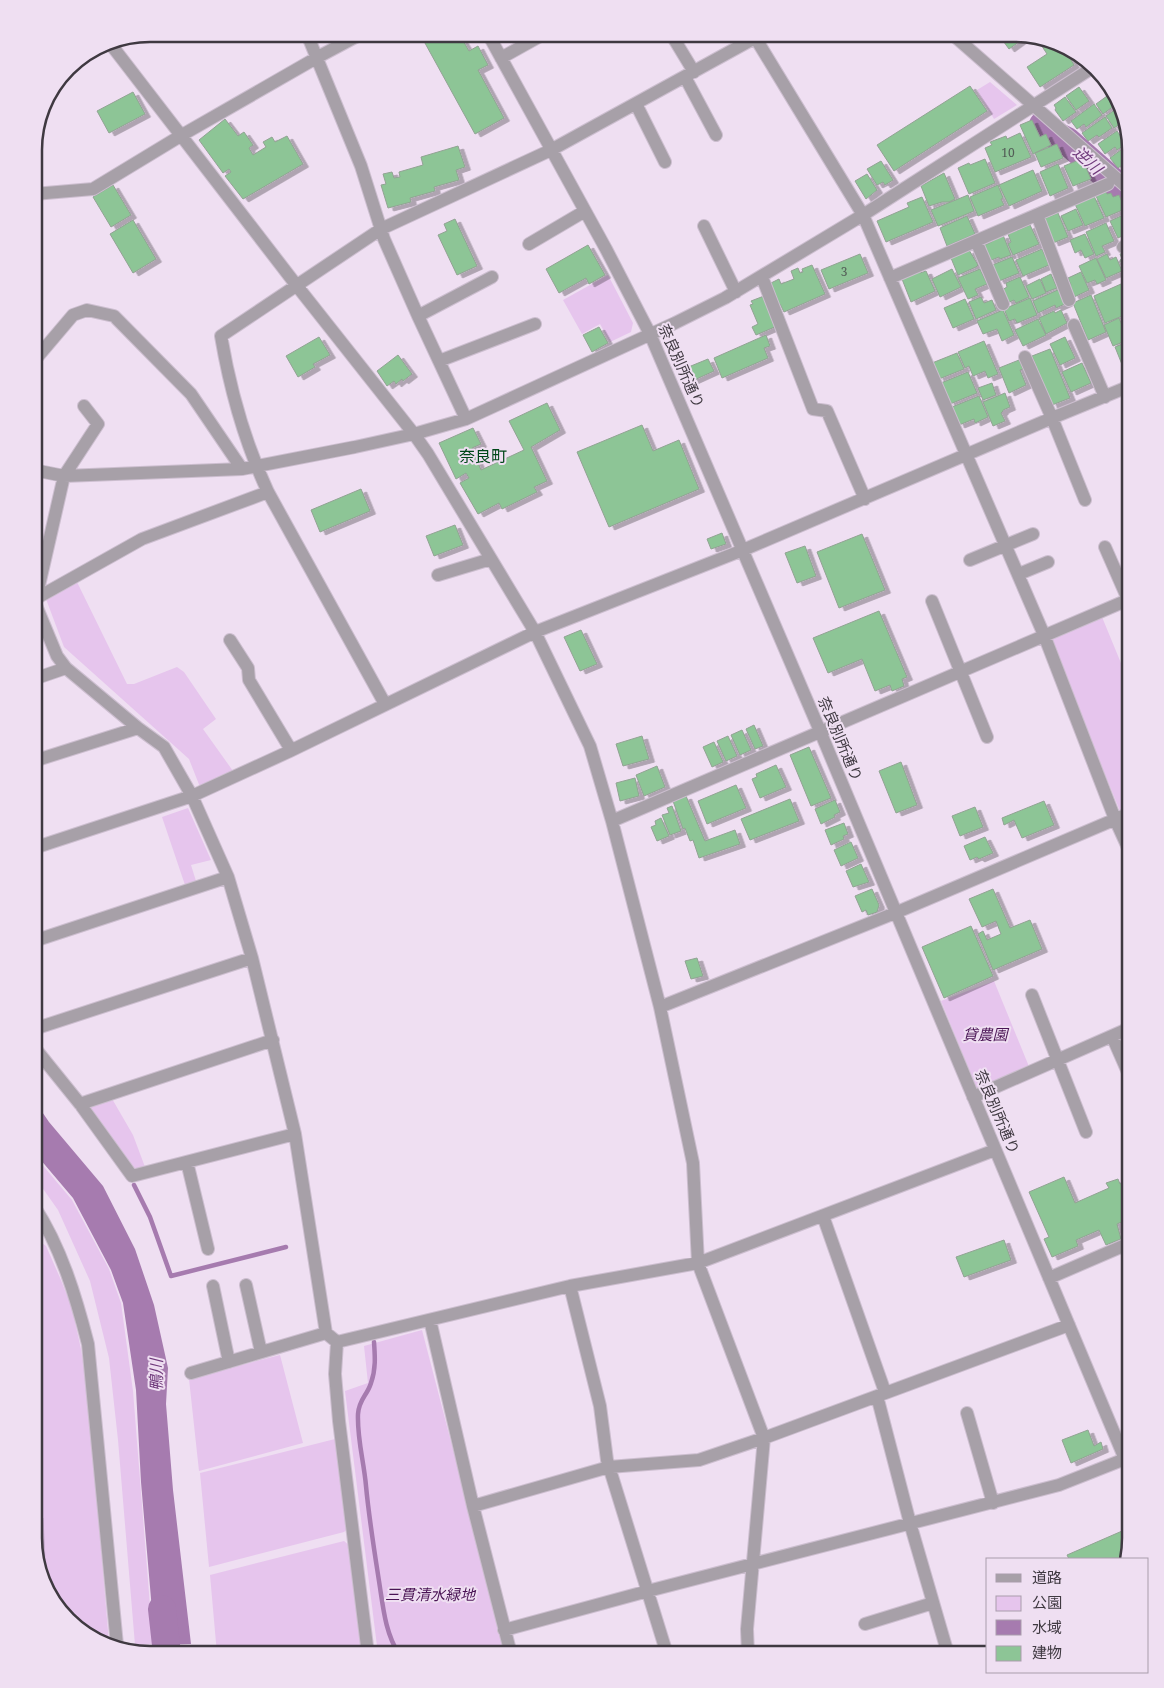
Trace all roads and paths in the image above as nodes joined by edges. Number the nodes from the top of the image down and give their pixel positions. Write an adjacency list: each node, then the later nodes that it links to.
1 (311, 42): 10 (street)
2 (346, 42): 10 (street)
3 (493, 42): 11 (street, 奈良別所通り)
4 (529, 42): 11 (street)
5 (675, 43): 13 (street)
6 (744, 43): 13 (street)
7 (762, 43): 24 (street)
8 (962, 43): 15 (street)
9 (115, 48): 16 (street)
10 (318, 57): 16 (street); 27 (street)
11 (501, 58): 18 (street, 奈良別所通り)
12 (1087, 71): 15 (street)
13 (689, 75): 14 (street); 17 (street)
14 (636, 104): 18 (street); 19 (street)
15 (1033, 105): 21 (street); 24 (street)
16 (182, 136): 22 (street); 33 (street)
17 (716, 136)
18 (551, 150): 23 (street, 奈良別所通り); 27 (street)
19 (666, 162)
20 (1108, 184): 25 (street)
21 (1122, 184)
22 (43, 193)
23 (585, 211): 29 (street); 40 (street, 奈良別所通り)
24 (863, 215): 31 (street); 32 (street)
25 (1037, 215): 28 (street); 35 (street)
26 (704, 226): 34 (street)
27 (381, 229): 33 (street); 37 (street)
28 (976, 241): 32 (street); 36 (street)
29 (529, 244)
30 (492, 277): 37 (street)
31 (762, 277): 34 (street); 56 (street)
32 (890, 278): 50 (street)
33 (297, 286): 49 (street); 51 (street)
34 (736, 292): 40 (street)
35 (1069, 300)
36 (1003, 304)
37 (418, 316): 43 (street)
38 (535, 324): 43 (street)
39 (1074, 325): 45 (street)
40 (650, 334): 48 (street); 61 (street, 奈良別所通り)
41 (43, 351): 52 (street)
42 (1025, 357): 47 (street)
43 (439, 361): 48 (street)
44 (1122, 390): 45 (street)
45 (1105, 397): 47 (street)
46 (84, 406): 54 (street)
47 (1052, 418): 50 (street); 57 (street)
48 (466, 419): 49 (street)
49 (414, 434): 51 (street); 62 (street)
50 (967, 454): 56 (street); 59 (street)
51 (256, 467): 52 (street); 55 (street)
52 (242, 469): 54 (street)
53 (43, 472): 54 (street)
54 (64, 476): 65 (street)
55 (268, 492): 69 (street); 79 (street)
56 (865, 498): 61 (street)
57 (1085, 500)
58 (1033, 534): 59 (street)
59 (1006, 545): 63 (street); 66 (street)
60 (1105, 547): 68 (street)
61 (743, 550): 73 (street); 81 (street, 奈良別所通り)
62 (491, 559): 67 (street); 73 (street)
63 (970, 560)
64 (1048, 562): 66 (street)
65 (43, 569)
66 (1019, 574): 74 (street)
67 (438, 575)
68 (1122, 584)
69 (43, 597)
70 (932, 602): 77 (street)
71 (1122, 604): 74 (street)
72 (43, 621): 76 (street)
73 (535, 632): 79 (street); 88 (street)
74 (1044, 635): 77 (street); 87 (street)
75 (230, 640): 83 (street)
76 (66, 668): 78 (street); 80 (street)
77 (960, 670): 81 (street); 82 (street)
78 (43, 676)
79 (385, 704): 83 (street)
80 (138, 728): 84 (street); 85 (street)
81 (820, 731): 88 (street); 92 (street, 奈良別所通り)
82 (987, 737)
83 (292, 750): 85 (street)
84 (43, 759)
85 (192, 796): 90 (street); 91 (street)
86 (1122, 816): 87 (street)
87 (1115, 819): 89 (street); 92 (street)
88 (612, 821): 96 (street)
89 (1122, 834)
90 (42, 845)
91 (228, 877): 93 (street); 94 (street)
92 (895, 913): 96 (street); 104 (street, 奈良別所通り)
93 (42, 938)
94 (252, 958): 97 (street); 100 (street)
95 (1032, 995): 102 (street)
96 (660, 1007): 114 (street)
97 (42, 1026)
98 (1122, 1032): 99 (street)
99 (1112, 1036): 102 (street); 103 (street)
100 (273, 1040): 105 (street); 107 (street)
101 (42, 1057): 105 (street)
102 (1058, 1059): 104 (street); 106 (street)
103 (1122, 1059)
104 (973, 1097): 108 (street, 奈良別所通り)
105 (80, 1104): 109 (street)
106 (1086, 1132)
107 (295, 1134): 109 (street); 121 (street)
108 (995, 1150): 110 (street); 115 (street, 奈良別所通り)
109 (187, 1162): 113 (street)
110 (823, 1216): 114 (street); 126 (street)
111 (42, 1218): 140 (street)
112 (1122, 1246): 115 (street)
113 (208, 1249)
114 (698, 1263): 118 (street); 128 (street)
115 (1049, 1278): 120 (street, 奈良別所通り)
116 (246, 1285): 123 (street)
117 (213, 1286): 124 (street)
118 (570, 1286): 119 (street); 131 (street)
119 (430, 1320): 122 (street); 133 (street)
120 (1068, 1325): 126 (street); 129 (street, 奈良別所通り)
121 (326, 1333): 122 (street); 123 (street)
122 (337, 1342): 141 (street)
123 (261, 1352): 124 (street)
124 (229, 1362): 125 (street)
125 (191, 1372)
126 (881, 1394): 128 (street); 134 (street)
127 (967, 1413): 132 (street)
128 (764, 1438): 131 (street); 135 (street)
129 (1122, 1447)
130 (1122, 1465): 132 (street)
131 (609, 1467): 133 (street); 136 (street)
132 (993, 1503): 134 (street)
133 (473, 1506): 139 (street)
134 (910, 1523): 135 (street); 137 (street)
135 (752, 1564): 136 (street); 144 (street)
136 (648, 1591): 139 (street); 143 (street)
137 (933, 1603): 138 (street); 145 (street)
138 (865, 1624)
139 (504, 1630): 142 (street)
140 (117, 1640)
141 (367, 1645)
142 (508, 1645)
143 (664, 1646)
144 (748, 1646)
145 (946, 1646)

